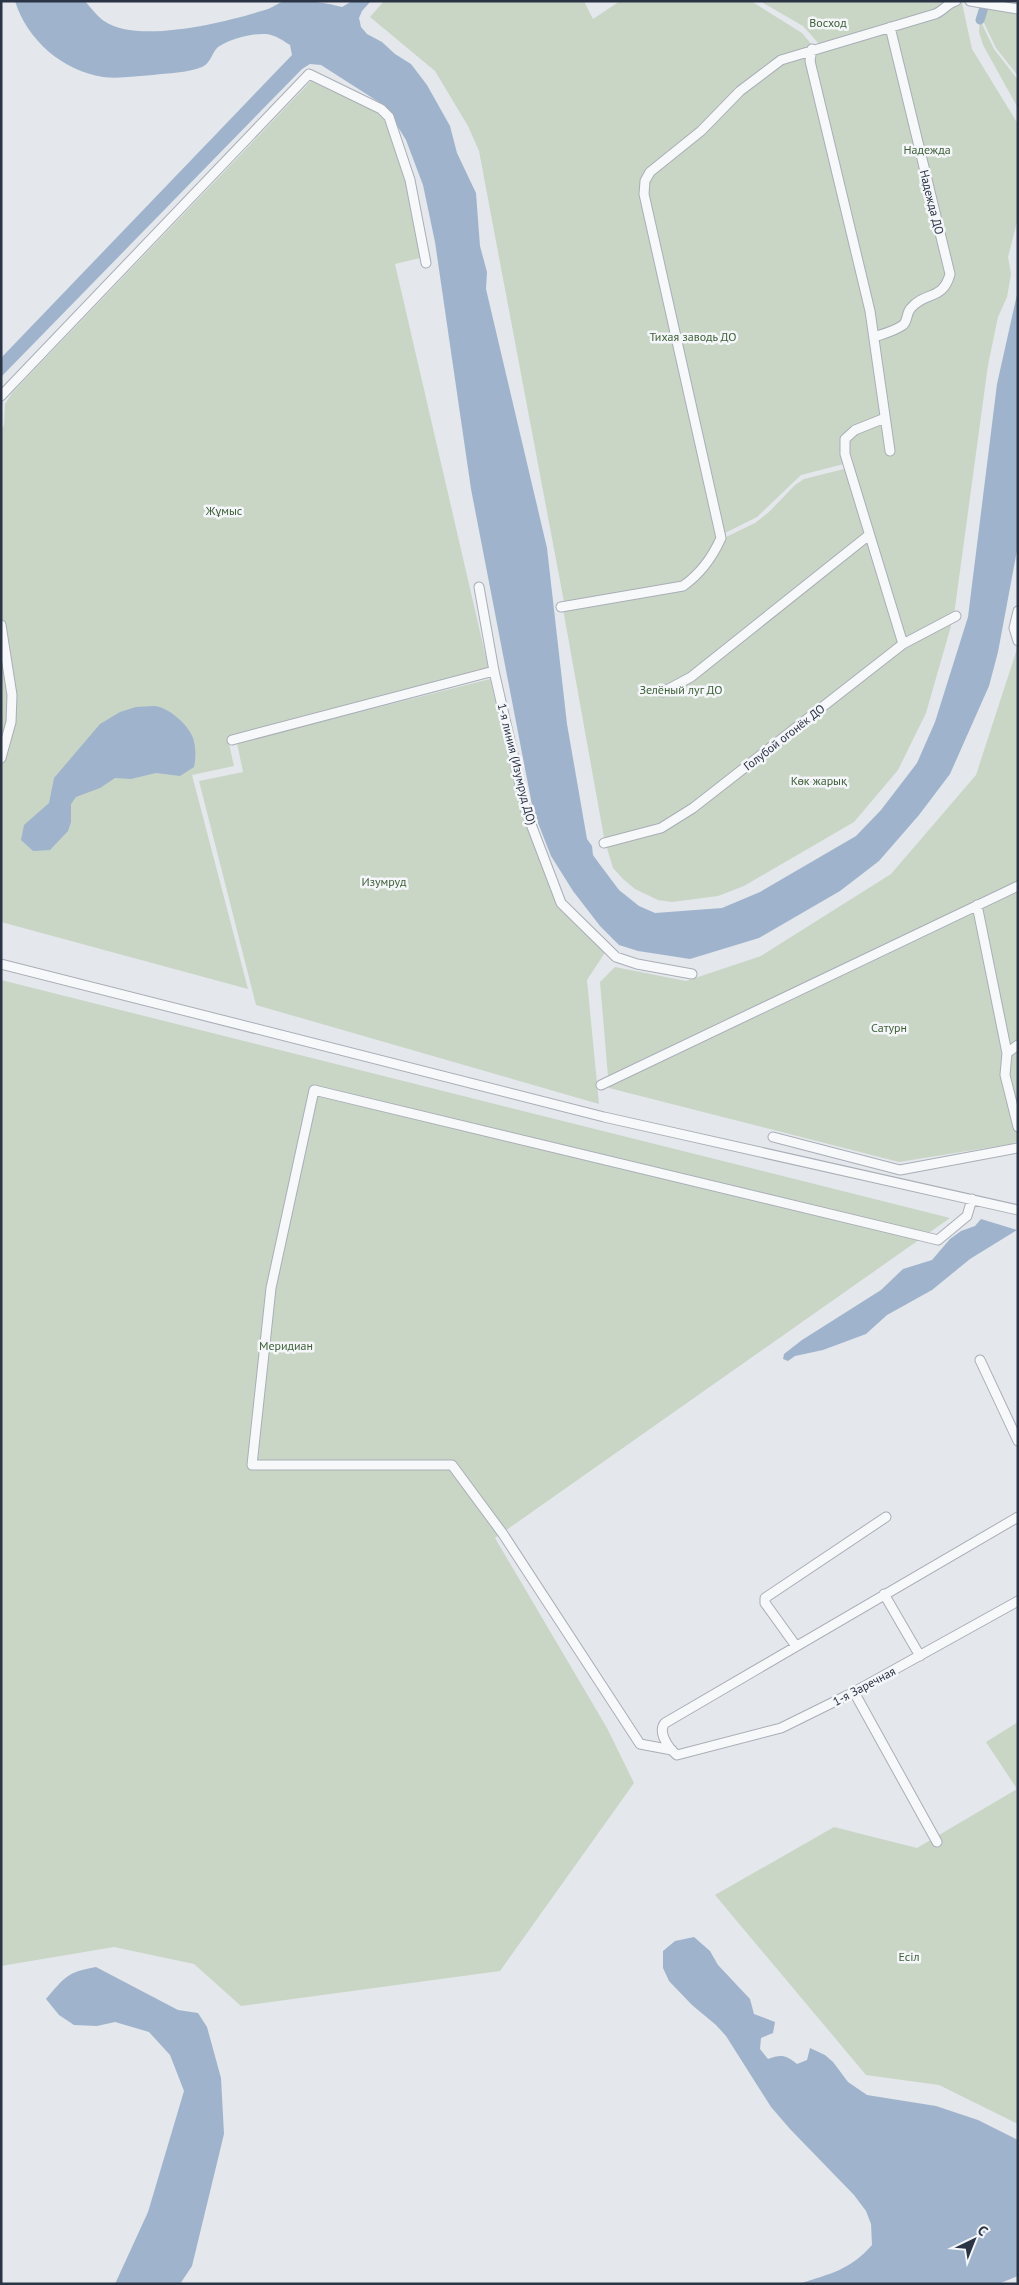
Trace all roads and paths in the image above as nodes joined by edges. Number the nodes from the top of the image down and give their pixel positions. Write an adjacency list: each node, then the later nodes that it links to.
1 (952, 2): 4 (street)
2 (974, 2): 3 (street)
3 (1018, 9)
4 (890, 27): 5 (street); 7 (street, Надежда ДО)
5 (812, 49): 7 (street); 13 (street)
6 (426, 263): 8 (street)
7 (874, 337): 9 (street)
8 (1, 396)
9 (885, 418): 10 (street); 11 (street)
10 (890, 451)
11 (870, 535): 18 (street); 20 (street)
12 (479, 587): 19 (street, 1-я линия (Изумруд ДО))
13 (561, 607)
14 (1018, 611): 17 (street)
15 (956, 616): 18 (street, Голубой огонёк ДО)
16 (1, 625): 22 (street)
17 (1018, 641)
18 (904, 644): 23 (street, Голубой огонёк ДО)
19 (494, 671): 21 (street); 27 (street, 1-я линия (Изумруд ДО))
20 (663, 692)
21 (232, 740)
22 (1, 758)
23 (604, 843)
24 (1018, 886): 25 (street)
25 (977, 906): 29 (street); 30 (street)
26 (1, 964): 34 (street)
27 (692, 974)
28 (1018, 1045): 29 (street)
29 (1007, 1053): 31 (street)
30 (601, 1085)
31 (1018, 1127)
32 (773, 1137): 33 (street)
33 (1018, 1148)
34 (972, 1199): 35 (street); 45 (street)
35 (1018, 1210)
36 (980, 1360): 37 (street)
37 (1018, 1441)
38 (886, 1517): 42 (street)
39 (1018, 1517): 40 (street)
40 (884, 1594): 42 (street); 43 (street)
41 (1018, 1601): 43 (street, 1-я Заречная)
42 (796, 1646): 45 (street)
43 (920, 1656): 44 (street, 1-я Заречная)
44 (854, 1692): 45 (street, 1-я Заречная); 46 (street)
45 (672, 1750)
46 (937, 1842)

